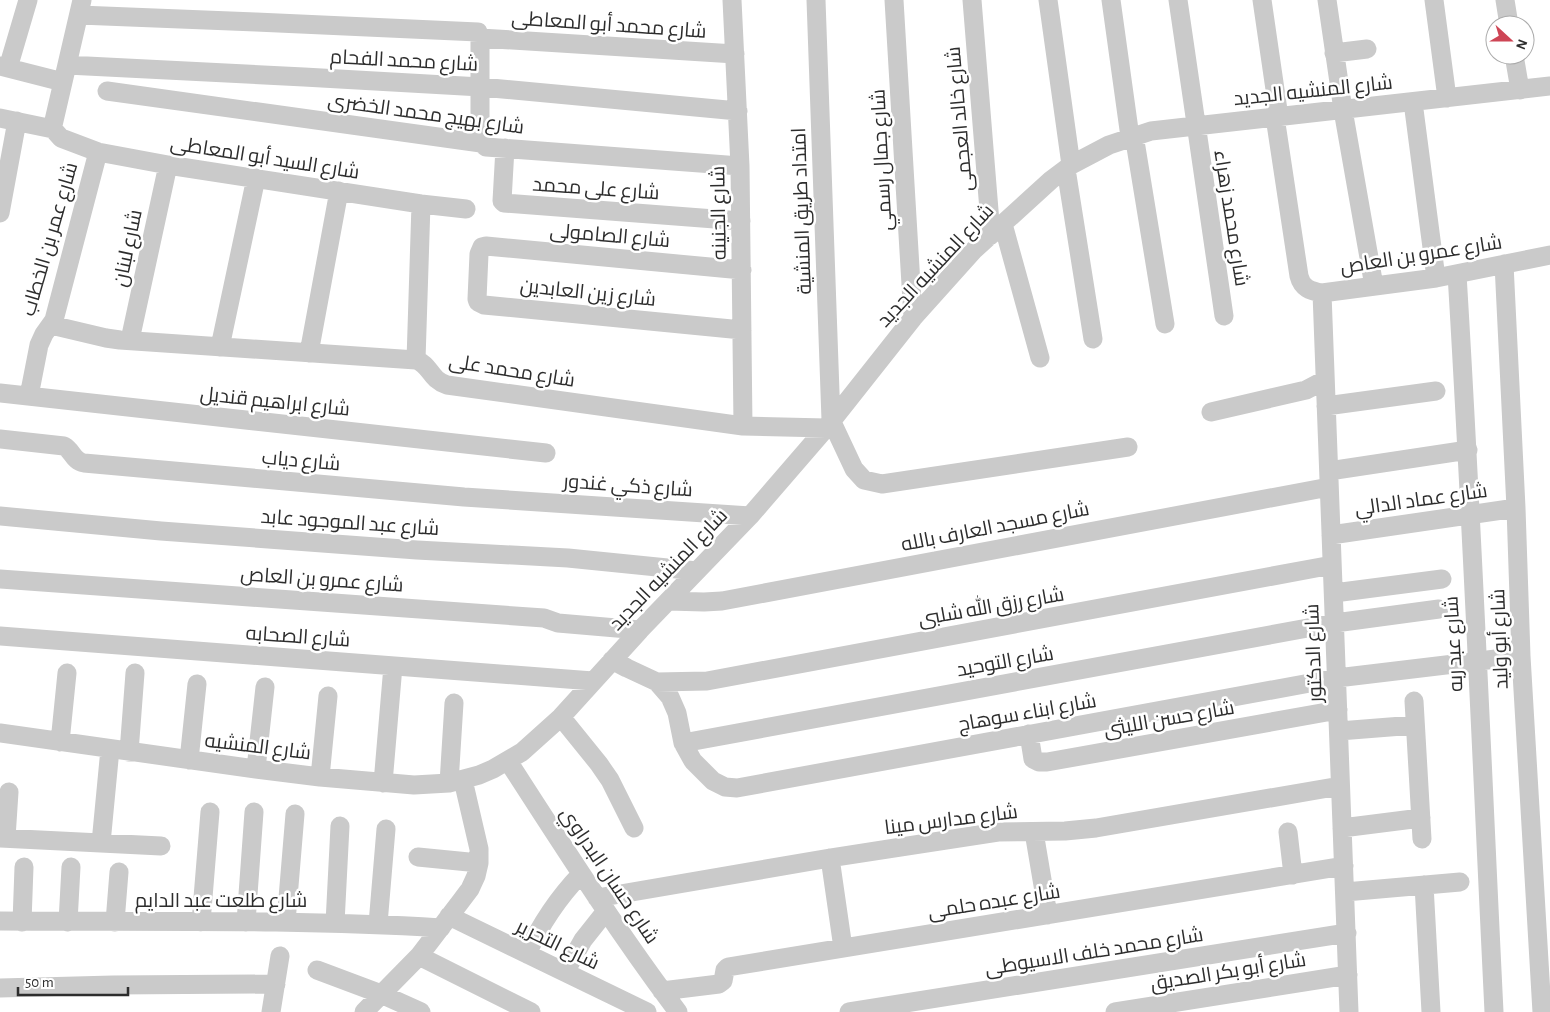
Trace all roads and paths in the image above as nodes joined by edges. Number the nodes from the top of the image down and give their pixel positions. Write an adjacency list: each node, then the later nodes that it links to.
1 (28, 0): 20 (street)
2 (732, 0): 18 (street, شارع الجنينه)
3 (816, 0): 74 (street, امتداد طريق المنشية)
4 (894, 0): 58 (street, شارع جمال رسمي)
5 (972, 0): 48 (street, شارع خالد العجمى)
6 (1048, 0): 40 (street)
7 (1111, 0): 34 (street)
8 (1178, 0): 32 (street, شارع محمد زهراء)
9 (1262, 0): 30 (street)
10 (1327, 0): 17 (street)
11 (1434, 0): 26 (street)
12 (1505, 0): 14 (street)
13 (80, 8): 15 (street, شارع محمد أبو المعاطى); 21 (street)
14 (1507, 15)
15 (480, 38): 18 (street, شارع محمد أبو المعاطى); 23 (street)
16 (1367, 49): 17 (street)
17 (1334, 53): 28 (street)
18 (735, 54): 29 (street, شارع الجنينه)
19 (1516, 65): 24 (street)
20 (4, 67): 21 (street, شارع محمد الفحام)
21 (65, 74): 23 (street, شارع محمد الفحام); 33 (street)
22 (1550, 86): 24 (street, شارع المنشيه الجديد)
23 (481, 87): 29 (street, شارع محمد الفحام); 35 (street)
24 (1520, 90): 26 (street, شارع المنشيه الجديد)
25 (107, 91): 35 (street, شارع بهيج محمد الخضرى)
26 (1447, 98): 27 (street, شارع المنشيه الجديد)
27 (1413, 102): 28 (street, شارع المنشيه الجديد); 54 (street)
28 (1343, 110): 30 (street, شارع المنشيه الجديد); 55 (street)
29 (738, 112): 39 (street, شارع الجنينه)
30 (1277, 117): 32 (street, شارع المنشيه الجديد); 56 (street, شارع عمرو بن العاص)
31 (8, 120): 33 (street, شارع السيد أبو المعاطى); 42 (street)
32 (1195, 126): 34 (street, شارع المنشيه الجديد); 57 (street, شارع محمد زهراء)
33 (57, 134): 37 (street, شارع السيد أبو المعاطى)
34 (1132, 136): 40 (street, شارع المنشيه الجديد); 59 (street)
35 (480, 143): 36 (street, شارع بهيج محمد الخضرى)
36 (505, 148): 39 (street, شارع بهيج محمد الخضرى); 47 (street, شارع على محمد)
37 (98, 152): 38 (street, شارع السيد أبو المعاطى); 60 (street, شارع عمر بن الخطاب)
38 (168, 164): 41 (street, شارع السيد أبو المعاطى); 63 (street, شارع لبنان)
39 (740, 166): 47 (street, شارع الجنينه)
40 (1068, 167): 48 (street, شارع المنشيه الجديد); 62 (street)
41 (256, 178): 43 (street, شارع السيد أبو المعاطى); 64 (street)
42 (2, 187): 46 (street)
43 (338, 191): 44 (street, شارع السيد أبو المعاطى); 65 (street)
44 (421, 204): 45 (street, شارع السيد أبو المعاطى); 67 (street)
45 (466, 209)
46 (0, 213)
47 (741, 222): 52 (street, شارع الجنينه)
48 (997, 229): 58 (street, شارع المنشيه الجديد); 66 (street, شارع خالد العجمى)
49 (479, 254): 52 (street, شارع الصامولى); 61 (street, شارع زين العابدين)
50 (1550, 255): 51 (street, شارع عمرو بن العاص)
51 (1504, 264): 53 (street, شارع عمرو بن العاص); 82 (street, شارع أبو وليد)
52 (742, 270): 61 (street, شارع الجنينه)
53 (1458, 274): 54 (street, شارع عمرو بن العاص); 78 (street, شارع عبد ربه)
54 (1436, 278): 55 (street, شارع عمرو بن العاص)
55 (1374, 286): 56 (street, شارع عمرو بن العاص)
56 (1322, 293): 68 (street, شارع الدكتور)
57 (1224, 316)
58 (913, 318): 74 (street, شارع المنشيه الجديد)
59 (1165, 324)
60 (51, 325): 63 (street); 71 (street, شارع عمر بن الخطاب)
61 (742, 330): 75 (street, شارع الجنينه)
62 (1092, 339)
63 (130, 340): 64 (street)
64 (220, 347): 65 (street)
65 (308, 352): 67 (street)
66 (1040, 358)
67 (416, 360): 75 (street, شارع محمد على)
68 (1325, 380): 72 (street, شارع الدكتور); 73 (street)
69 (1436, 391): 72 (street)
70 (0, 393): 71 (street, شارع ابراهيم قنديل)
71 (29, 396): 79 (street, شارع ابراهيم قنديل)
72 (1326, 406): 80 (street, شارع الدكتور)
73 (1211, 412)
74 (829, 424): 75 (street, شارع محمد على); 77 (street); 85 (street, شارع المنشيه الجديد)
75 (743, 426)
76 (0, 438): 81 (street, شارع دياب)
77 (1128, 447)
78 (1468, 450): 80 (street, شارع مسجد العارف بالله); 83 (street, شارع عبد ربه)
79 (546, 453)
80 (1329, 479): 86 (street, شارع الدكتور); 92 (street, شارع مسجد العارف بالله)
81 (532, 500): 85 (street, شارع ذكي غندور)
82 (1516, 508): 83 (street, شارع عماد الدالي); 97 (street, شارع أبو وليد)
83 (1470, 514): 86 (street, شارع عماد الدالي); 99 (street, شارع عبد ربه)
84 (0, 516): 88 (street, شارع عبد الموجود عابد)
85 (750, 516): 88 (street, شارع المنشيه الجديد)
86 (1331, 535): 87 (street, شارع الدكتور)
87 (1332, 565): 91 (street, شارع الدكتور); 105 (street, شارع رزق الله شلبى)
88 (697, 571): 92 (street, شارع المنشيه الجديد)
89 (0, 579): 95 (street, شارع عمرو بن العاص)
90 (1442, 579): 91 (street)
91 (1334, 593): 94 (street, شارع الدكتور)
92 (668, 601): 95 (street, شارع المنشيه الجديد)
93 (1439, 609): 94 (street, شارع التوحيد)
94 (1335, 623): 103 (street, شارع الدكتور); 118 (street, شارع التوحيد)
95 (640, 630): 98 (street, شارع المنشيه الجديد)
96 (0, 636): 100 (street, شارع الصحابه)
97 (1521, 656): 99 (street, شارع ابناء سوهاج); 190 (street, شارع أبو وليد)
98 (612, 660): 104 (street, شارع المنشيه الجديد); 105 (street)
99 (1476, 661): 103 (street, شارع ابناء سوهاج); 189 (street, شارع عبد ربه)
100 (393, 666): 104 (street, شارع الصحابه); 126 (street)
101 (67, 673): 117 (street)
102 (135, 673): 120 (street)
103 (1337, 678): 111 (street, شارع الدكتور); 116 (street, شارع ابناء سوهاج)
104 (592, 681): 112 (street, شارع المنشيه الجديد)
105 (657, 682): 118 (street)
106 (197, 684): 121 (street)
107 (265, 687): 123 (street)
108 (328, 696): 124 (street)
109 (1414, 701): 113 (street)
110 (454, 703): 125 (street)
111 (1338, 710): 114 (street, شارع الدكتور); 116 (street, شارع حسن الليثى)
112 (561, 717): 122 (street, شارع المنشيه الجديد); 134 (street)
113 (1415, 725): 114 (street); 132 (street)
114 (1339, 731): 127 (street, شارع الدكتور)
115 (0, 733): 117 (street, شارع المنشيه)
116 (1029, 734): 118 (street, شارع ابناء سوهاج)
117 (60, 742): 119 (street, شارع المنشيه)
118 (683, 743)
119 (110, 749): 120 (street, شارع المنشيه); 141 (street)
120 (129, 752): 121 (street, شارع المنشيه)
121 (189, 760): 123 (street, شارع المنشيه)
122 (508, 761): 125 (street, شارع المنشيه); 150 (street, شارع حسان البدراوي)
123 (256, 769): 124 (street, شارع المنشيه)
124 (320, 777): 126 (street, شارع المنشيه)
125 (456, 781): 126 (street, شارع المنشيه); 145 (street)
126 (383, 783)
127 (1340, 786): 135 (street, شارع الدكتور); 137 (street, شارع مدارس مينا)
128 (8, 792): 139 (street)
129 (210, 812): 161 (street)
130 (254, 812): 162 (street)
131 (296, 814): 163 (street)
132 (1421, 818): 135 (street); 140 (street)
133 (340, 826): 165 (street)
134 (634, 828)
135 (1342, 828): 147 (street, شارع الدكتور)
136 (386, 829): 166 (street)
137 (1034, 832): 144 (street, شارع مدارس مينا); 156 (street)
138 (1288, 832): 151 (street)
139 (3, 838): 141 (street)
140 (1422, 839)
141 (101, 843): 142 (street)
142 (161, 846)
143 (418, 857): 145 (street)
144 (830, 858): 155 (street, شارع مدارس مينا); 168 (street)
145 (479, 862): 164 (street)
146 (24, 866): 158 (street)
147 (1344, 866): 151 (street, شارع عبده حلمى); 154 (street, شارع الدكتور)
148 (71, 867): 159 (street)
149 (119, 872): 160 (street)
150 (581, 874): 155 (street, شارع حسان البدراوي); 169 (street)
151 (1292, 875): 156 (street, شارع عبده حلمى)
152 (1460, 882): 153 (street)
153 (1424, 885): 154 (street); 188 (street)
154 (1345, 892): 167 (street, شارع الدكتور)
155 (601, 905): 173 (street); 177 (street, شارع حسان البدراوي)
156 (1048, 915): 168 (street, شارع عبده حلمى)
157 (0, 921): 158 (street, شارع طلعت عبد الدايم)
158 (22, 922): 159 (street, شارع طلعت عبد الدايم)
159 (68, 922): 160 (street, شارع طلعت عبد الدايم)
160 (115, 922): 161 (street, شارع طلعت عبد الدايم)
161 (201, 922): 162 (street, شارع طلعت عبد الدايم)
162 (246, 922): 163 (street, شارع طلعت عبد الدايم)
163 (286, 922): 165 (street, شارع طلعت عبد الدايم)
164 (445, 922): 166 (street, شارع طلعت عبد الدايم); 169 (street, شارع التحرير); 171 (street)
165 (335, 923): 166 (street, شارع طلعت عبد الدايم)
166 (378, 924)
167 (1347, 934): 174 (street, شارع الدكتور); 185 (street, شارع محمد خلف الاسيوطى)
168 (843, 948): 177 (street, شارع عبده حلمى)
169 (527, 954): 173 (street, شارع التحرير)
170 (280, 956): 175 (street)
171 (419, 956): 178 (street); 182 (street)
172 (317, 970): 178 (street)
173 (566, 972): 183 (street, شارع التحرير)
174 (1348, 975): 186 (street, شارع أبو بكر الصديق); 187 (street, شارع الدكتور)
175 (276, 984): 176 (street); 179 (street)
176 (0, 988)
177 (662, 991): 184 (street, شارع حسان البدراوي)
178 (382, 994): 180 (street); 181 (street)
179 (271, 1012)
180 (364, 1012)
181 (420, 1012)
182 (531, 1012)
183 (648, 1012)
184 (678, 1012)
185 (849, 1012)
186 (1115, 1012)
187 (1349, 1012)
188 (1432, 1012)
189 (1494, 1012)
190 (1542, 1012)

